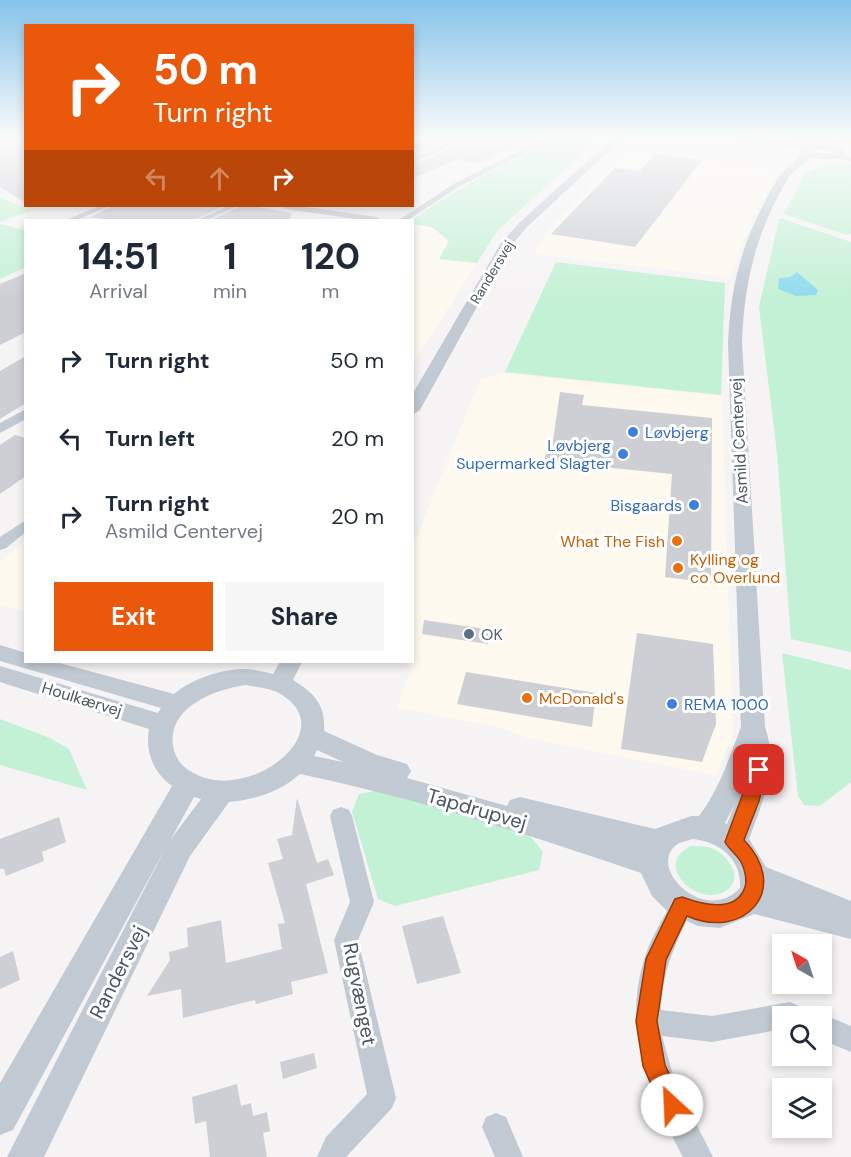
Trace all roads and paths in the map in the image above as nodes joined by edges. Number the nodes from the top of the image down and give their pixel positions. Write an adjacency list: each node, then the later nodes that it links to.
1 (443, 191): 12 (street)
2 (559, 191): 13 (street, Randersvej)
3 (778, 191): 27 (street, Asmild Centervej)
4 (103, 207): 9 (street)
5 (232, 207): 10 (street)
6 (289, 207): 8 (street)
7 (334, 210): 8 (street); 11 (street)
8 (323, 216)
9 (73, 219)
10 (203, 219)
11 (373, 219)
12 (404, 219)
13 (423, 393): 14 (street, Randersvej); 16 (street, Randersvej)
14 (414, 407)
15 (24, 414): 17 (street)
16 (414, 418)
17 (0, 429)
18 (24, 526): 19 (street)
19 (0, 545)
20 (0, 654): 21 (street, Houlkærvej)
21 (24, 660)
22 (32, 663): 26 (street, Houlkærvej)
23 (251, 669): 24 (street); 26 (street)
24 (285, 672): 28 (street)
25 (0, 674): 26 (street, Houlkærvej)
26 (171, 714): 30 (street)
27 (753, 727): 33 (street, Asmild Centervej); 34 (street, Asmild Centervej)
28 (313, 737): 29 (street); 35 (street, Tapdrupvej)
29 (298, 763): 31 (street); 35 (street, Tapdrupvej)
30 (187, 784): 31 (street); 44 (street, Randersvej)
31 (221, 792): 46 (street, Randersvej)
32 (341, 816): 47 (street, Rugvænget)
33 (705, 829): 34 (street); 35 (street)
34 (734, 842): 36 (street)
35 (656, 854): 37 (street)
36 (752, 887): 37 (street); 38 (street); 39 (street)
37 (682, 905): 41 (street)
38 (851, 915)
39 (851, 925)
40 (772, 1018): 41 (street)
41 (646, 1021): 49 (street)
42 (832, 1032): 43 (street)
43 (851, 1039)
44 (0, 1117)
45 (496, 1127): 48 (street)
46 (25, 1157)
47 (330, 1157)
48 (509, 1157)
49 (699, 1157)

